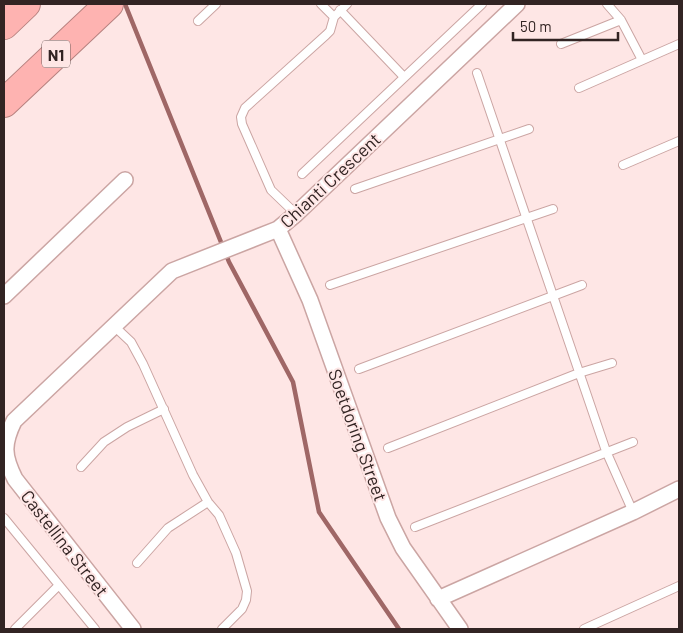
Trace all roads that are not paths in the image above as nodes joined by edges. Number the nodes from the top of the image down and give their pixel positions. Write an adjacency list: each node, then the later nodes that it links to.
1 (26, 4): 15 (highway)
2 (108, 4): 22 (highway, N1)
3 (216, 4): 14 (lane)
4 (321, 4): 12 (lane)
5 (347, 4): 10 (lane)
6 (482, 4): 20 (lane)
7 (517, 4): 31 (street, Chianti Crescent)
8 (607, 4): 11 (lane)
9 (619, 4): 11 (lane)
10 (340, 10): 12 (lane); 20 (lane)
11 (613, 12): 13 (lane)
12 (334, 17): 31 (lane)
13 (621, 20): 16 (lane); 18 (lane)
14 (198, 21)
15 (4, 25)
16 (561, 44)
17 (679, 44): 18 (lane)
18 (642, 60): 21 (lane)
19 (477, 74): 24 (lane)
20 (404, 77): 27 (lane)
21 (579, 88)
22 (4, 104)
23 (529, 129): 24 (lane)
24 (500, 139): 29 (lane); 32 (lane)
25 (679, 141): 26 (lane)
26 (624, 165)
27 (302, 174)
28 (126, 180): 37 (street)
29 (355, 189)
30 (553, 209): 32 (lane)
31 (296, 214): 33 (street, Chianti Crescent)
32 (526, 218): 34 (lane); 36 (lane)
33 (278, 229): 38 (street, Chianti Crescent); 57 (street, Soetdoring Street)
34 (330, 285)
35 (582, 286): 36 (lane)
36 (553, 295): 40 (lane); 41 (lane)
37 (4, 296)
38 (114, 326): 42 (lane); 43 (street, Chianti Crescent)
39 (612, 363): 41 (lane)
40 (359, 368)
41 (580, 373): 45 (lane); 46 (lane)
42 (164, 409): 48 (lane); 50 (lane)
43 (5, 437): 47 (street, Chianti Crescent)
44 (633, 442): 46 (lane)
45 (388, 448)
46 (606, 451): 51 (lane); 53 (lane)
47 (5, 453): 60 (street, Castellina Street)
48 (81, 467)
49 (679, 488): 51 (street)
50 (208, 502): 54 (lane); 61 (lane)
51 (633, 512): 57 (street)
52 (4, 518): 55 (lane)
53 (415, 527)
54 (137, 563)
55 (59, 585): 58 (lane); 59 (lane)
56 (679, 586): 63 (lane)
57 (438, 599): 62 (street, Soetdoring Street)
58 (15, 629)
59 (95, 629)
60 (133, 629)
61 (222, 629)
62 (460, 629)
63 (584, 629)

